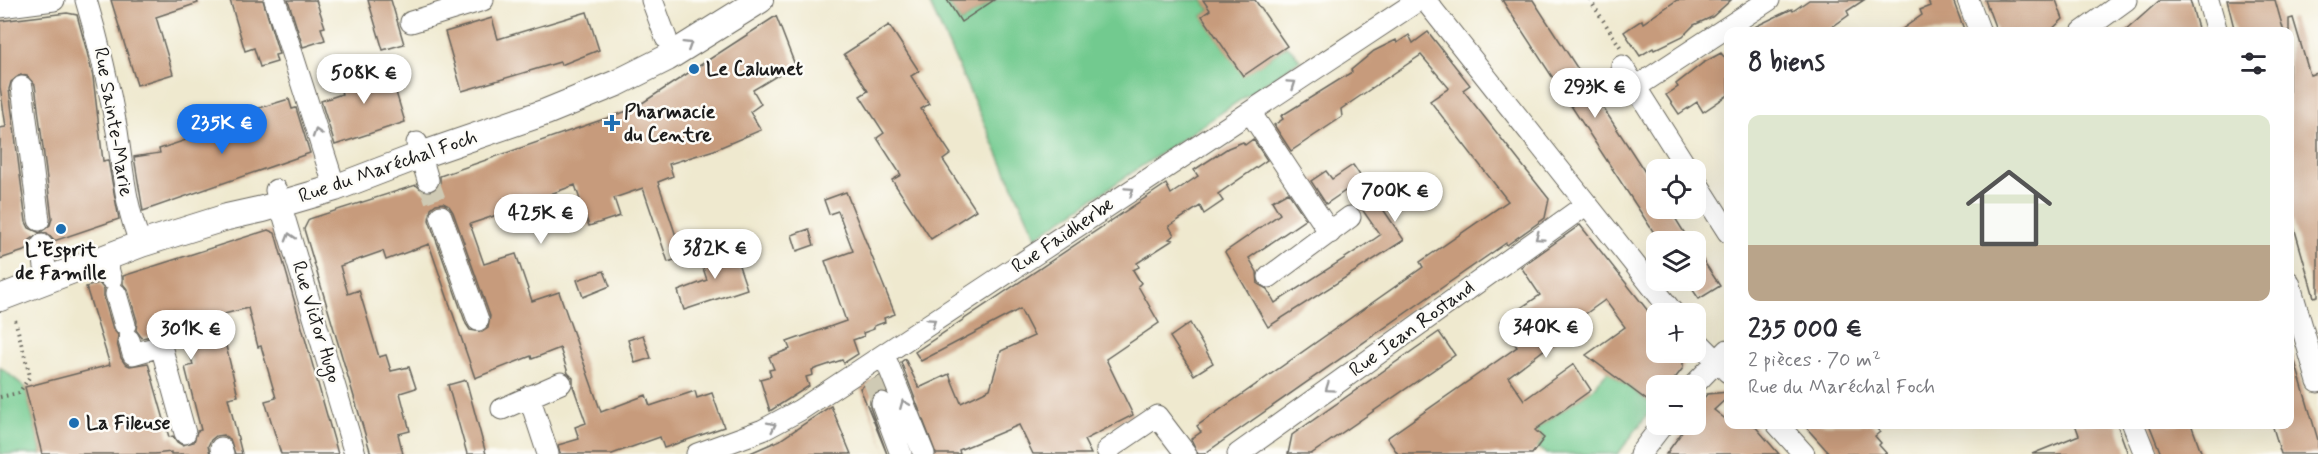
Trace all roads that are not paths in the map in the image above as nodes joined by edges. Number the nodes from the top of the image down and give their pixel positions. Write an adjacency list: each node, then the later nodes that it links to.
1 (54, 0): 13 (street)
2 (86, 0): 37 (street, Rue Sainte-Marie)
3 (275, 0): 27 (street, one-way to 3)
4 (483, 0): 14 (street)
5 (652, 0): 20 (street)
6 (727, 0): 20 (main road, Rue du Maréchal Foch)
7 (760, 0): 25 (main road, Rue du Maréchal Foch, one-way to 7)
8 (1769, 0): 15 (street)
9 (1968, 0): 16 (street)
10 (2126, 0): 17 (street)
11 (2208, 0): 18 (street)
12 (1431, 2): 24 (street, Rue Faidherbe, one-way to 12); 31 (street)
13 (0, 7)
14 (411, 22)
15 (1728, 27)
16 (1978, 27)
17 (2089, 27)
18 (2216, 27)
19 (1724, 29): 23 (street)
20 (666, 38): 25 (main road, Rue du Maréchal Foch)
21 (1622, 66): 23 (street)
22 (22, 87): 34 (street)
23 (1636, 87): 26 (street)
24 (1250, 112): 36 (street); 46 (street, Rue Faidherbe, one-way to 24)
25 (419, 149): 27 (main road, Rue du Maréchal Foch); 28 (street)
26 (1681, 159)
27 (332, 180): 29 (main road, Rue du Maréchal Foch)
28 (428, 180)
29 (279, 197): 37 (main road, Rue du Maréchal Foch); 57 (street, Rue Victor Hugo, one-way to 29)
30 (1706, 197): 35 (street)
31 (1587, 204): 42 (street); 64 (street, Rue Jean Rostand, one-way to 64)
32 (441, 216): 43 (street)
33 (1350, 217): 36 (street)
34 (39, 220)
35 (1724, 226)
36 (1330, 233): 39 (street)
37 (139, 240): 38 (main road, Rue du Maréchal Foch); 40 (main road, Rue du Maréchal Foch)
38 (110, 277): 40 (main road, Rue du Maréchal Foch); 55 (street)
39 (1269, 277)
40 (3, 291)
41 (2294, 299): 48 (street)
42 (1665, 303)
43 (478, 320)
44 (1706, 347): 45 (street)
45 (1724, 361): 47 (street)
46 (875, 366): 59 (street, Rue Faidherbe, one-way to 46); 61 (street, one-way to 46)
47 (1706, 376)
48 (2318, 382)
49 (561, 383): 50 (street)
50 (528, 396): 52 (street); 58 (street)
51 (882, 403): 60 (street)
52 (502, 409)
53 (1782, 429): 66 (street)
54 (2135, 429): 67 (street)
55 (185, 433)
56 (1655, 435): 65 (street)
57 (355, 454)
58 (548, 454)
59 (697, 454)
60 (901, 454)
61 (924, 454)
62 (1109, 454): 63 (street)
63 (1186, 454)
64 (1238, 454)
65 (1640, 454)
66 (1804, 454)
67 (2145, 454)

